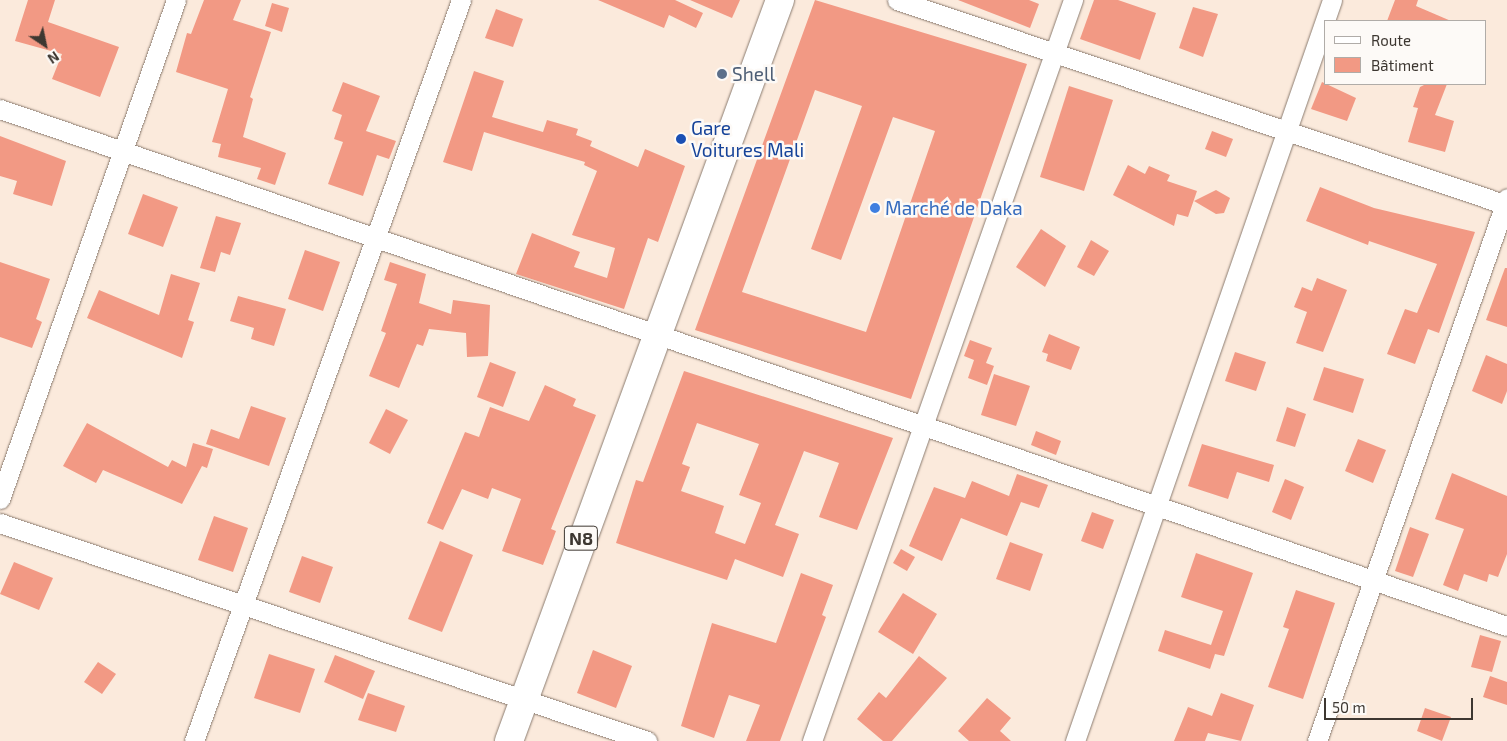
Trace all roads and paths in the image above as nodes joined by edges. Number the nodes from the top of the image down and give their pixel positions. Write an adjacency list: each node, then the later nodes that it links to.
1 (176, 0): 12 (street)
2 (461, 0): 14 (street)
3 (780, 0): 15 (main road, N8)
4 (896, 0): 9 (street)
5 (1073, 0): 9 (street)
6 (1332, 0): 7 (street)
7 (1325, 20)
8 (1324, 23): 11 (street)
9 (1054, 53): 11 (street); 16 (street)
10 (0, 109): 12 (street)
11 (1286, 131): 13 (street); 18 (street)
12 (123, 151): 14 (street); 17 (street)
13 (1506, 202): 20 (street)
14 (375, 236): 15 (street); 21 (street)
15 (655, 336): 16 (street); 23 (main road, N8)
16 (923, 425): 18 (street); 27 (street)
17 (0, 499)
18 (1157, 506): 20 (street); 28 (street)
19 (0, 523): 21 (street)
20 (1372, 581): 22 (street); 29 (street)
21 (242, 604): 23 (street); 24 (street)
22 (1507, 626)
23 (523, 698): 25 (main road, N8); 26 (street)
24 (194, 741)
25 (509, 741)
26 (647, 741)
27 (812, 741)
28 (1075, 741)
29 (1316, 741)

